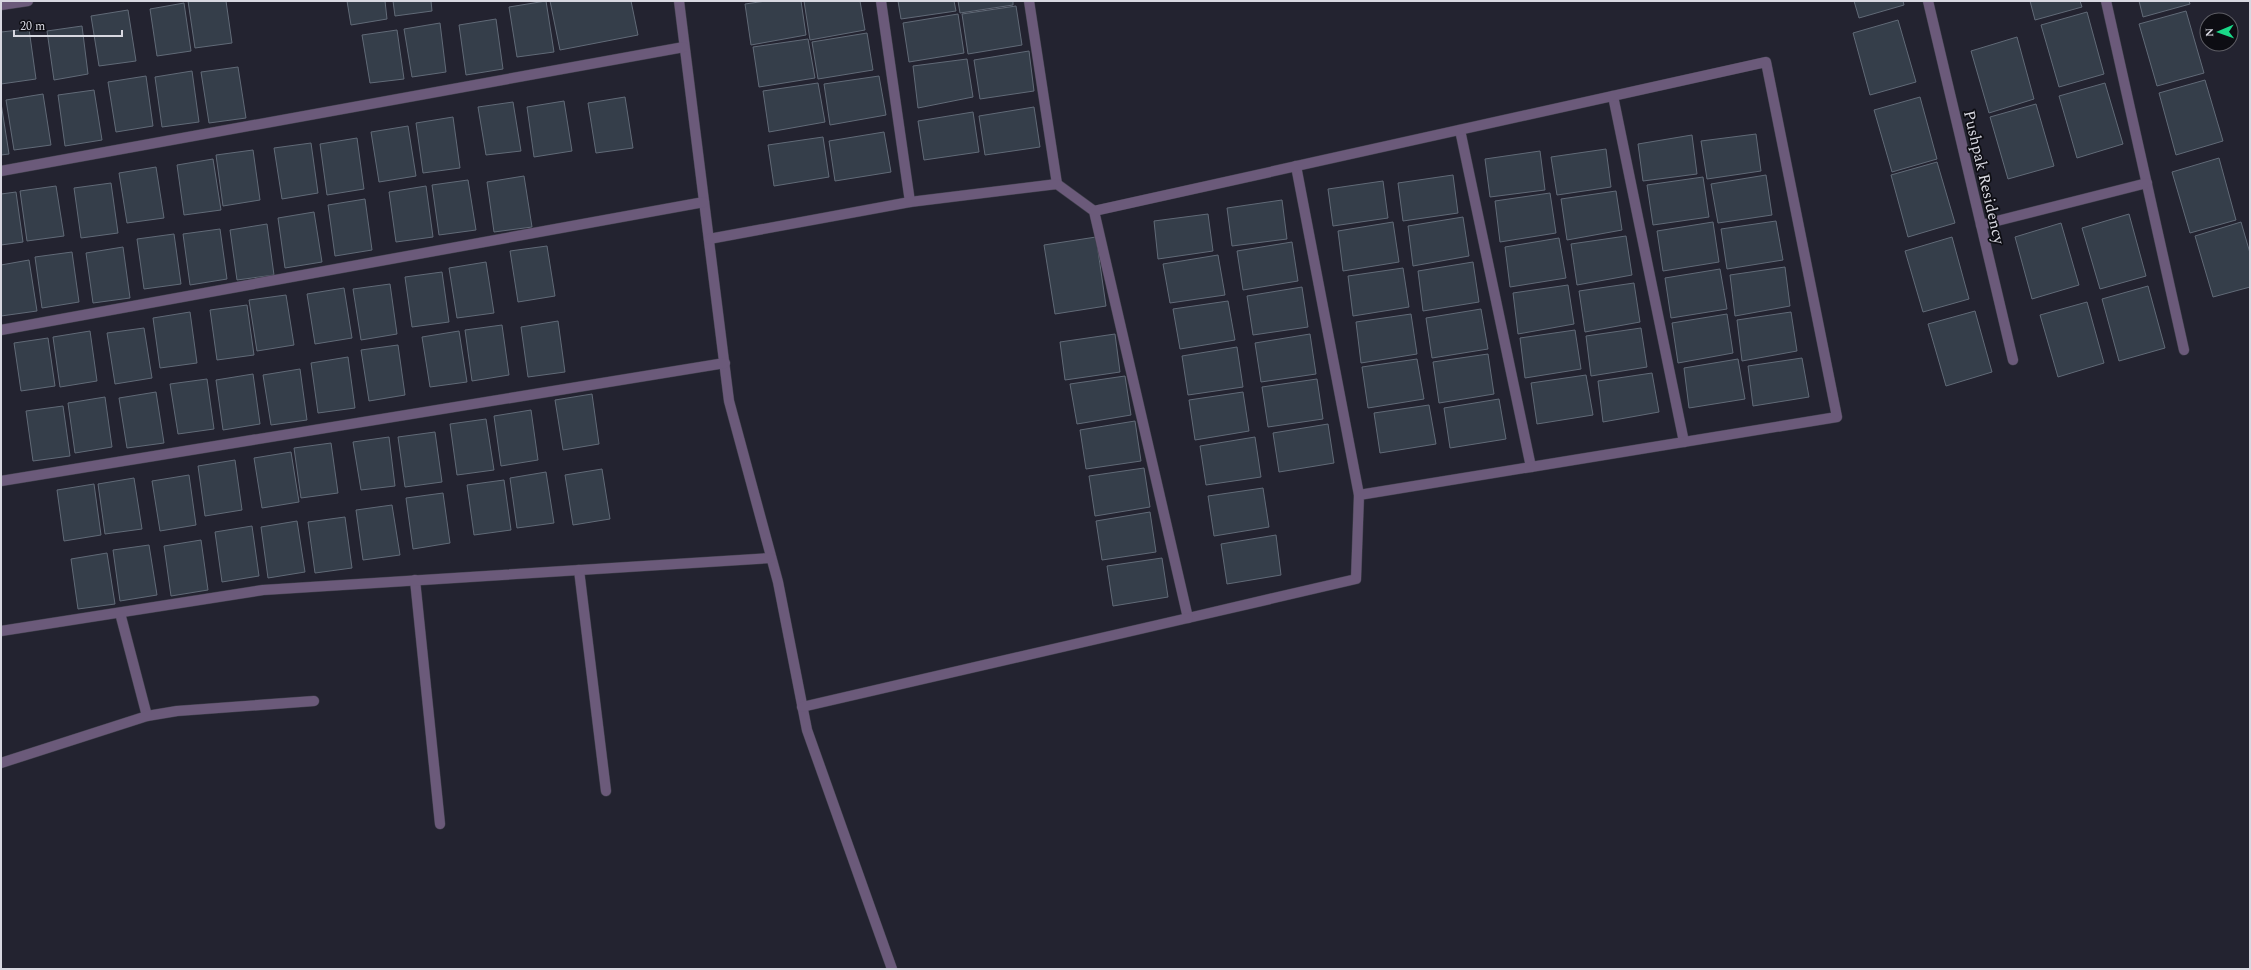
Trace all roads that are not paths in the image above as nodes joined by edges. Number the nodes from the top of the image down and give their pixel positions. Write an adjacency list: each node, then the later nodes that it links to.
1 (28, 1): 7 (street)
2 (678, 1): 8 (street)
3 (881, 1): 16 (street)
4 (1030, 1): 14 (street)
5 (1928, 1): 18 (street, Pushpak Residency)
6 (2106, 1): 13 (street)
7 (1, 5)
8 (684, 47): 12 (street); 15 (street)
9 (1613, 96): 10 (street); 24 (street); 24 (street)
10 (1460, 130): 11 (street); 25 (street)
11 (1296, 166): 17 (street); 27 (street)
12 (1, 171)
13 (2147, 183): 18 (street); 21 (street)
14 (1057, 184): 16 (street); 17 (street)
15 (704, 202): 19 (street); 20 (street)
16 (910, 202): 19 (street)
17 (1094, 211): 32 (street)
18 (1981, 225): 22 (street, Pushpak Residency)
19 (709, 239): 23 (street)
20 (1, 330)
21 (2184, 350)
22 (2013, 360)
23 (725, 363): 26 (street); 28 (street)
24 (1684, 442): 25 (street)
25 (1531, 467): 27 (street)
26 (1, 481)
27 (1359, 495): 32 (street)
28 (771, 558): 29 (street); 35 (street)
29 (579, 570): 30 (street); 38 (street)
30 (415, 580): 31 (street); 39 (street)
31 (120, 612): 33 (street); 36 (street)
32 (1188, 618): 35 (street)
33 (1, 631)
34 (314, 701): 36 (street)
35 (802, 707): 40 (street)
36 (147, 716): 37 (street)
37 (1, 763)
38 (606, 790)
39 (440, 824)
40 (892, 969)

